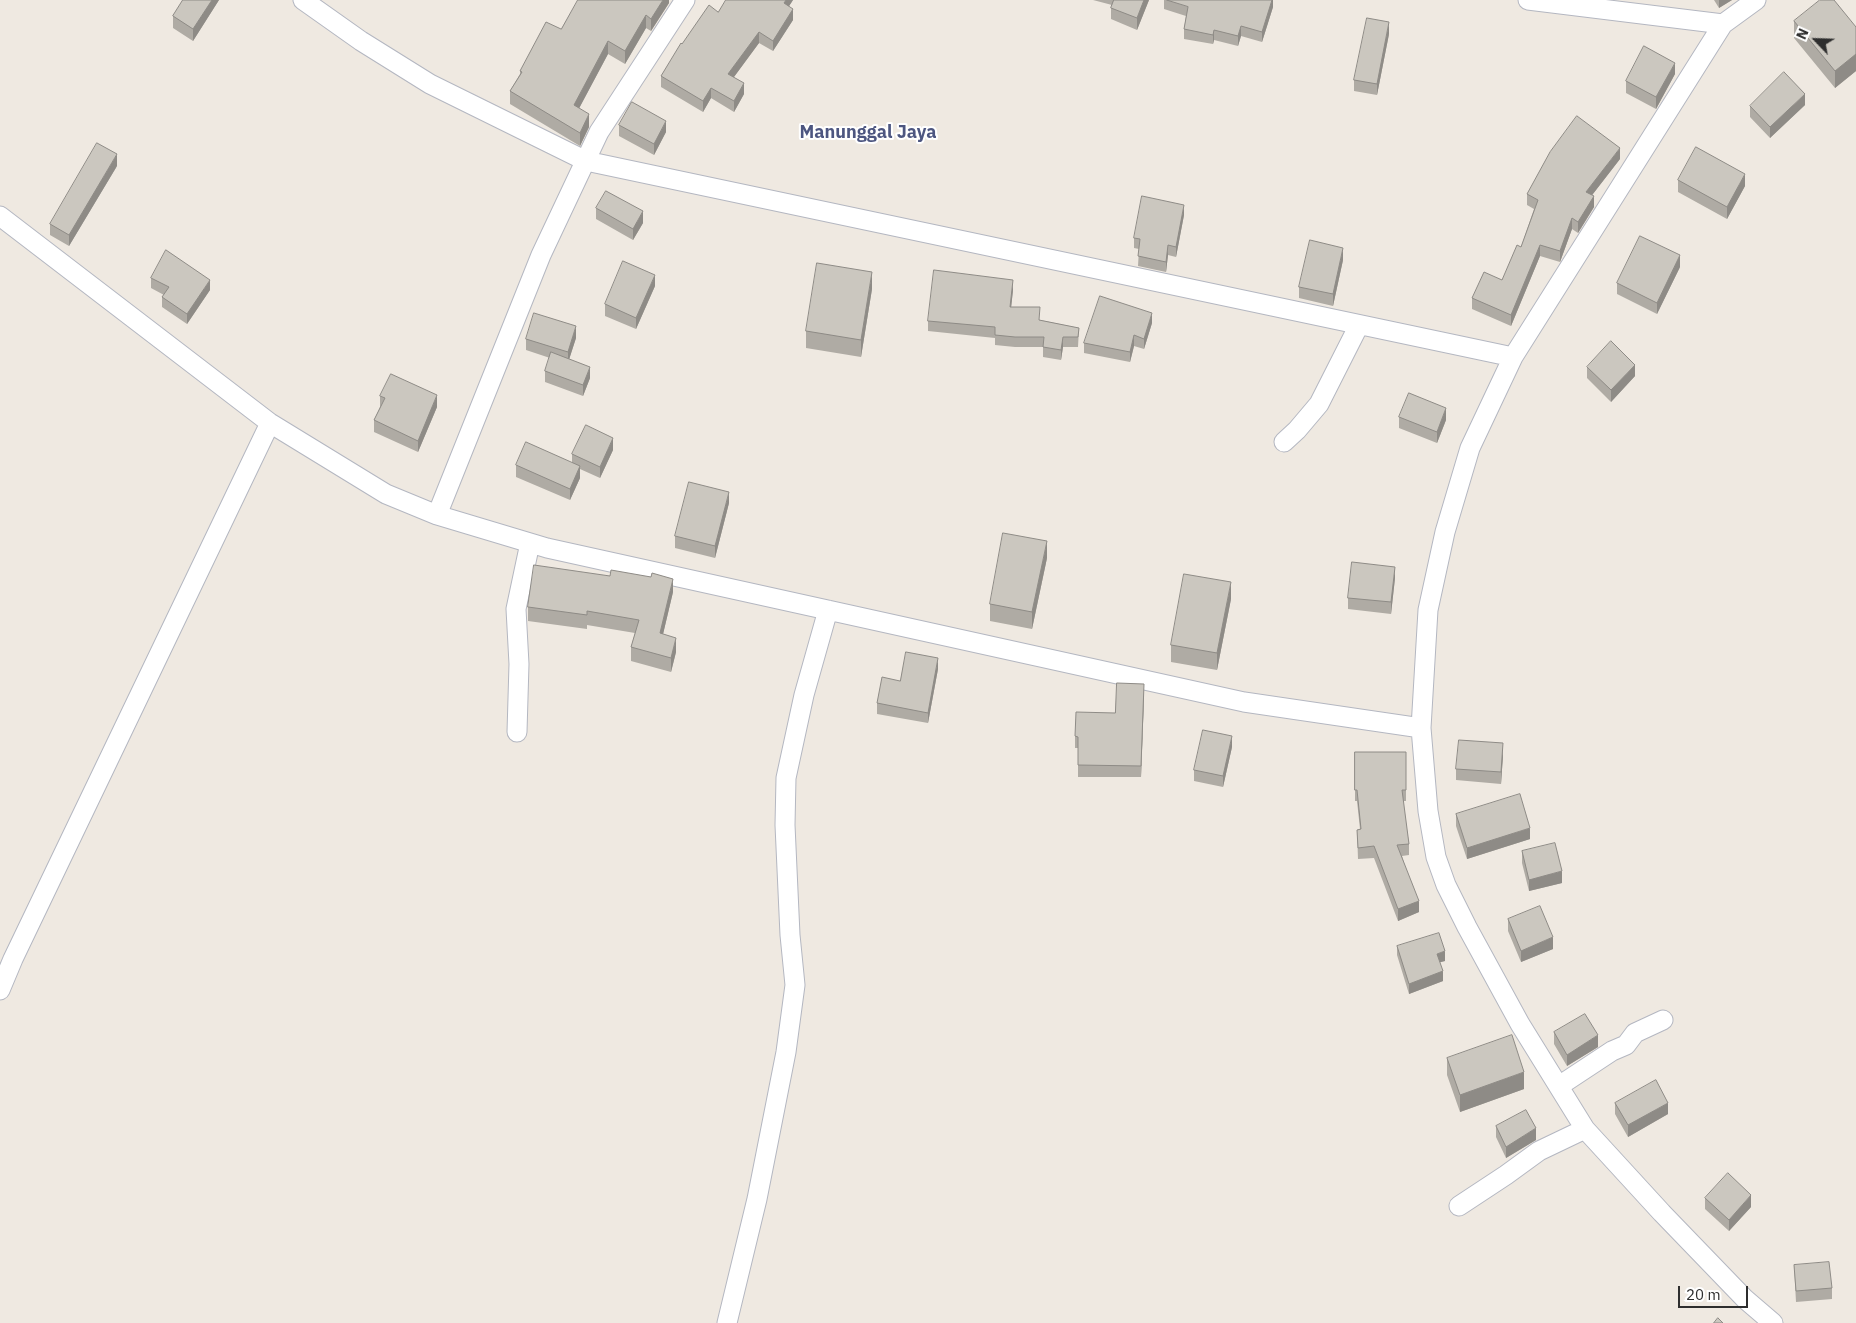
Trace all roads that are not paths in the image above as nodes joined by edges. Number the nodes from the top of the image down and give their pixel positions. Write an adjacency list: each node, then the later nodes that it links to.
1 (303, 0): 6 (street)
2 (685, 0): 6 (street)
3 (1528, 0): 5 (street)
4 (1756, 0): 5 (street)
5 (1723, 24): 9 (street)
6 (586, 161): 8 (street); 12 (street)
7 (0, 216): 10 (street)
8 (1359, 324): 9 (street); 11 (street)
9 (1513, 357): 15 (street)
10 (270, 423): 12 (street); 17 (street)
11 (1284, 442)
12 (437, 514): 13 (street)
13 (530, 543): 14 (street); 16 (street)
14 (828, 610): 15 (street); 22 (street)
15 (1421, 728): 19 (street)
16 (517, 732)
17 (0, 990)
18 (1663, 1020): 19 (street)
19 (1559, 1086): 20 (street)
20 (1585, 1129): 21 (street); 23 (street)
21 (1459, 1206)
22 (727, 1323)
23 (1773, 1323)

